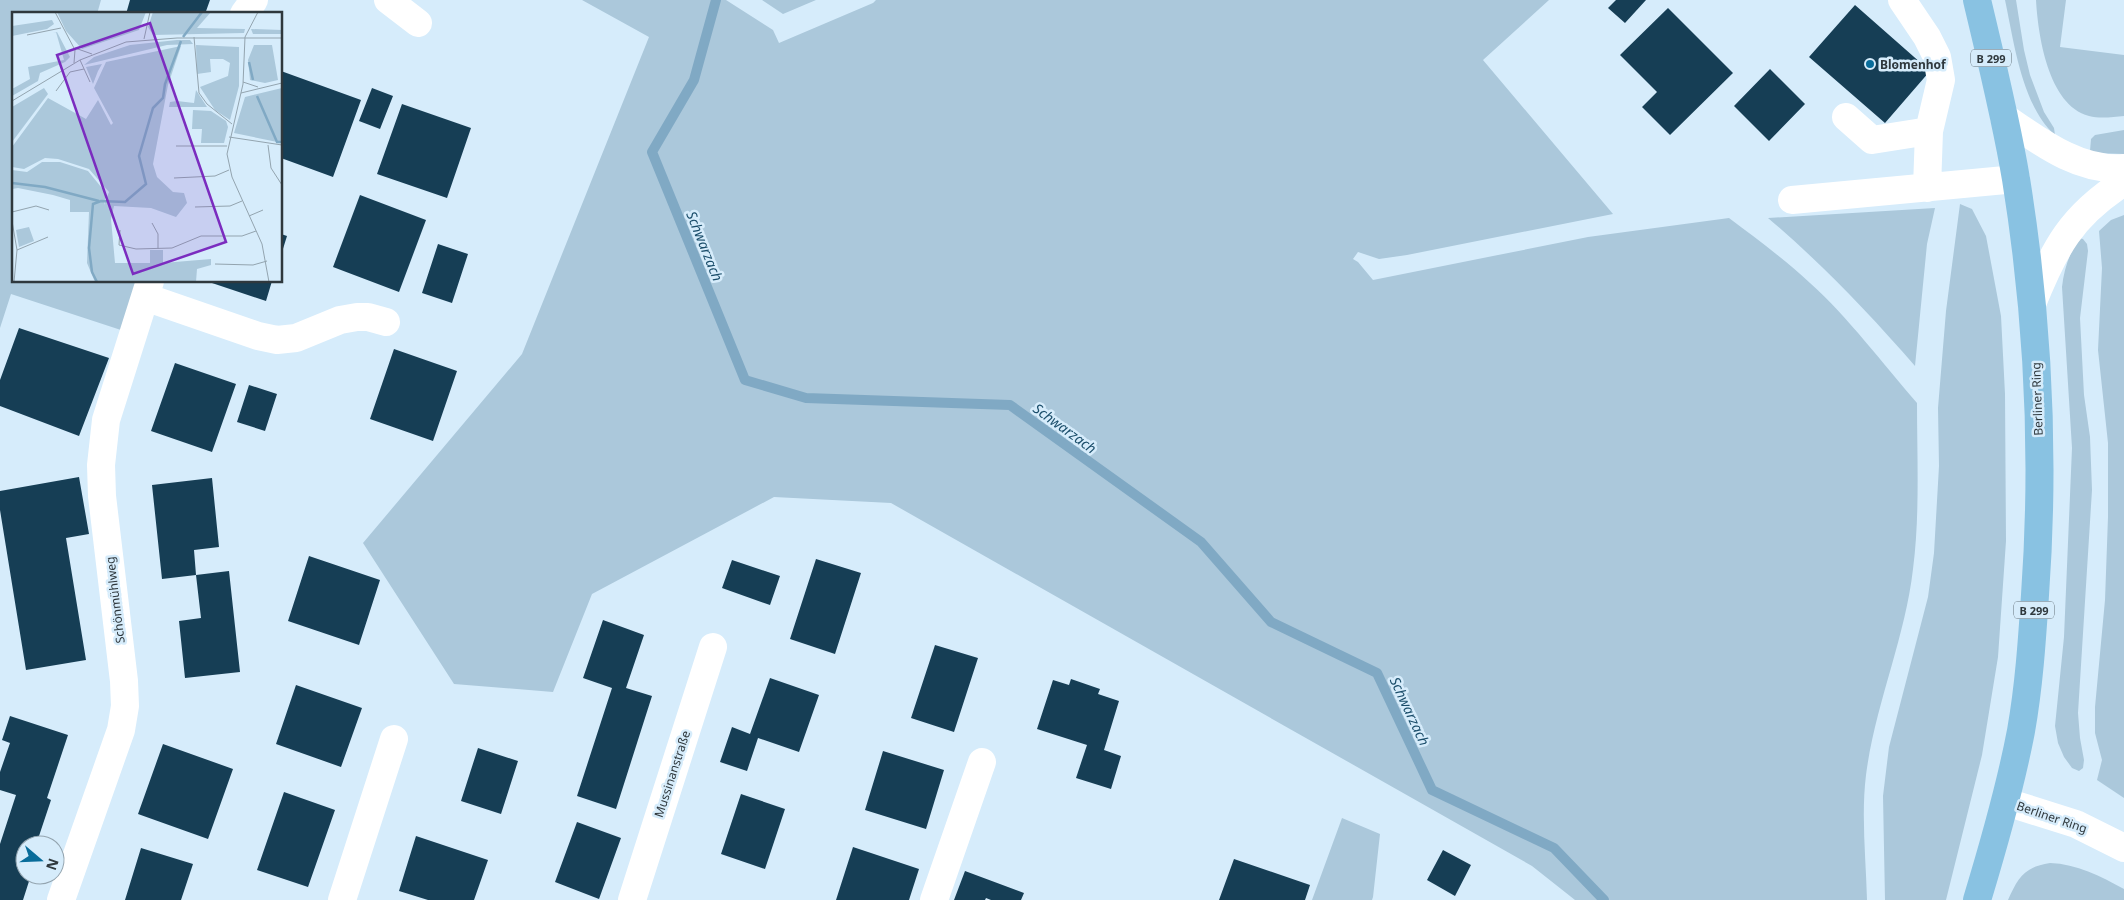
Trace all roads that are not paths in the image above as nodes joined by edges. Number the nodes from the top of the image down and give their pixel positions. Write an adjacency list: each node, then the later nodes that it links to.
1 (254, 0): 5 (street)
2 (388, 0): 6 (street)
3 (1902, 0): 9 (street)
4 (1977, 0): 8 (main road, Berliner Ring / B 299)
5 (245, 12)
6 (418, 23)
7 (1846, 117): 9 (street)
8 (2004, 117): 10 (street); 11 (main road, Berliner Ring / B 299)
9 (1929, 131): 13 (street)
10 (2124, 168)
11 (2016, 179): 13 (street); 16 (main road, Berliner Ring / B 299)
12 (2124, 182): 16 (street)
13 (1927, 188): 14 (street)
14 (1792, 200)
15 (147, 289): 17 (street, Schönmühlweg); 23 (street, Schönmühlweg)
16 (2032, 304): 21 (main road, Berliner Ring / B 299)
17 (386, 322)
18 (713, 647): 25 (street, Mussinanstraße)
19 (394, 740): 24 (street)
20 (982, 762): 26 (street)
21 (2006, 802): 22 (street, Berliner Ring); 27 (main road, Berliner Ring / B 299)
22 (2124, 848)
23 (61, 900)
24 (342, 900)
25 (632, 900)
26 (934, 900)
27 (1977, 900)

